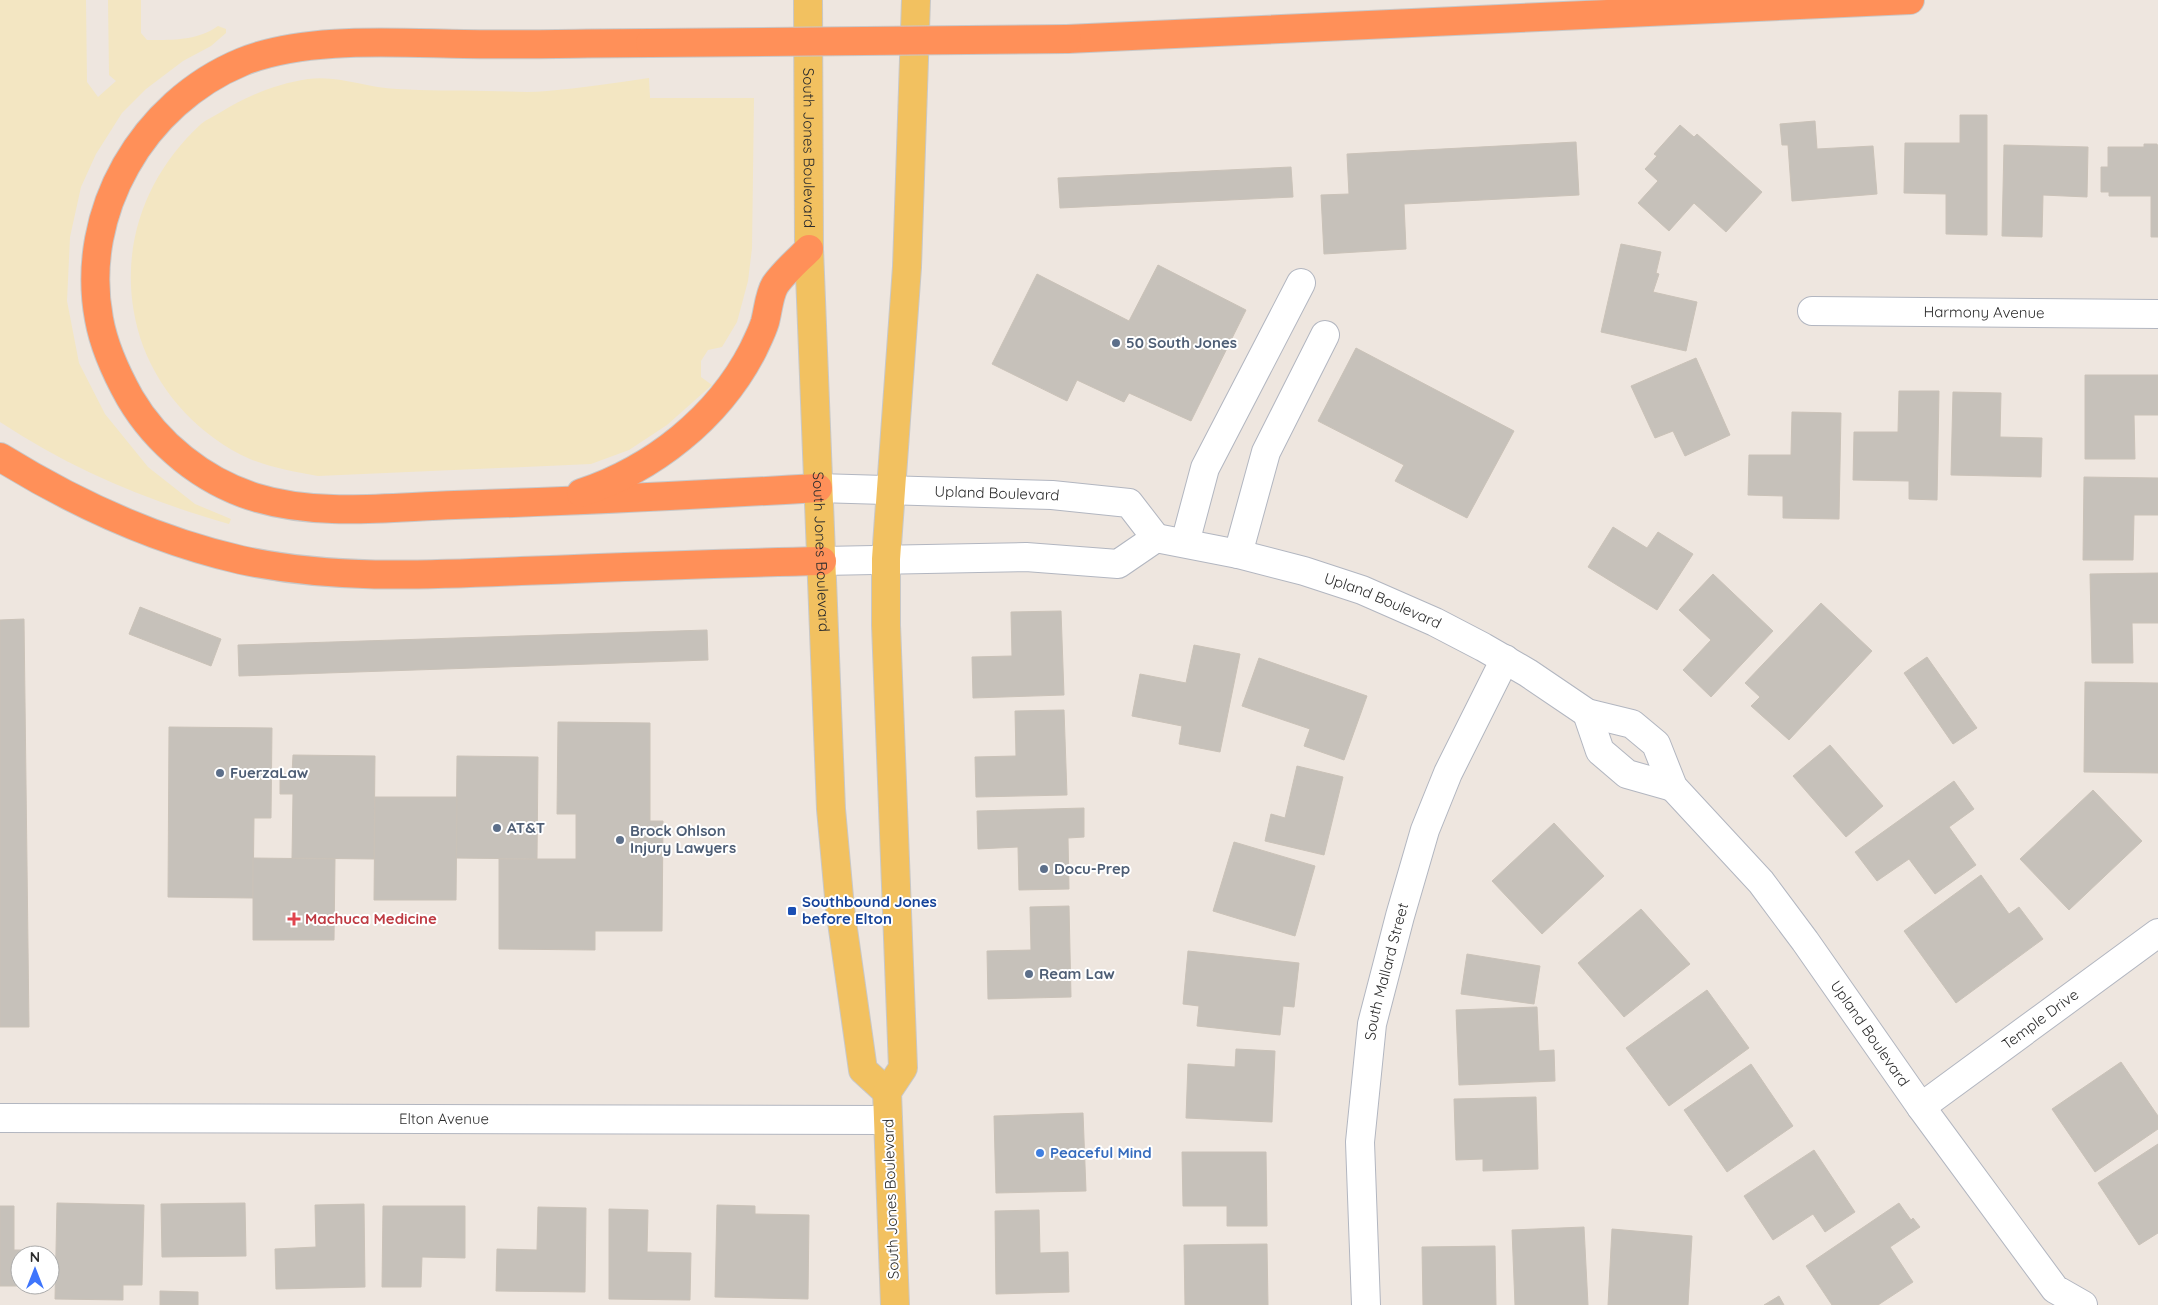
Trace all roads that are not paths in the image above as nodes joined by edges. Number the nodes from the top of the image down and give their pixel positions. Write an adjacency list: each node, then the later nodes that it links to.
1 (808, 0): 4 (main road, South Jones Boulevard)
2 (916, 0): 11 (main road)
3 (1910, 0): 12 (highway, bridge)
4 (809, 249): 10 (main road, South Jones Boulevard); 12 (highway)
5 (1301, 283): 14 (street)
6 (1812, 311): 7 (street, Harmony Avenue)
7 (2158, 314)
8 (1325, 335): 15 (street)
9 (0, 457): 17 (highway)
10 (818, 488): 11 (street, Upland Boulevard); 12 (highway); 17 (main road, South Jones Boulevard)
11 (891, 491): 13 (street, Upland Boulevard); 16 (main road)
12 (556, 501)
13 (1156, 538): 14 (street, Upland Boulevard); 16 (street)
14 (1185, 543): 15 (street, Upland Boulevard)
15 (1238, 554): 18 (street, Upland Boulevard)
16 (886, 559): 17 (street); 22 (main road)
17 (822, 561): 22 (main road, South Jones Boulevard)
18 (1505, 659): 19 (street, Upland Boulevard); 28 (street, South Mallard Street)
19 (1587, 713): 20 (street); 20 (street, Upland Boulevard)
20 (1673, 787): 23 (street, Upland Boulevard)
21 (2158, 933): 23 (street, Temple Drive)
22 (887, 1092): 25 (main road, South Jones Boulevard)
23 (1921, 1107): 26 (street, Upland Boulevard)
24 (0, 1118): 25 (street, Elton Avenue)
25 (888, 1120): 27 (main road, South Jones Boulevard)
26 (2056, 1297): 29 (street, Upland Boulevard)
27 (895, 1305)
28 (1366, 1305)
29 (2083, 1305)

